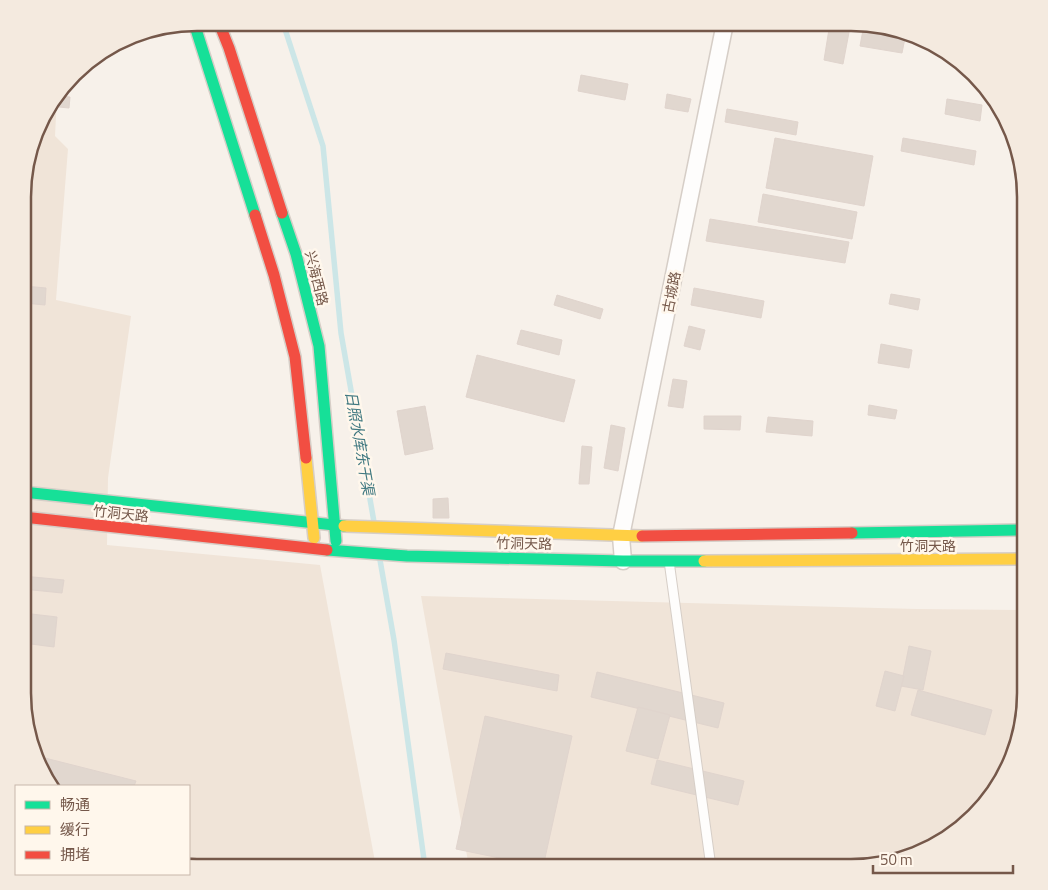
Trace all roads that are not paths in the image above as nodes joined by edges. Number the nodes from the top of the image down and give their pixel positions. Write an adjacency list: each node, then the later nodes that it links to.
1 (197, 31): 6 (main road)
2 (222, 31): 7 (main road, 兴海西路)
3 (723, 32): 9 (street, 古城路)
4 (32, 493): 6 (main road, 竹洞天路)
5 (32, 519): 10 (main road, 竹洞天路)
6 (312, 523): 7 (main road, 竹洞天路); 10 (main road)
7 (335, 526): 9 (main road, 竹洞天路); 11 (main road, 兴海西路)
8 (1017, 530): 9 (main road, 竹洞天路)
9 (622, 536): 13 (street, 古城路)
10 (315, 549): 11 (main road, 竹洞天路)
11 (337, 551): 13 (main road, 竹洞天路)
12 (1017, 559): 14 (main road, 竹洞天路)
13 (623, 561): 14 (main road, 竹洞天路)
14 (669, 561): 15 (lane)
15 (710, 858)

